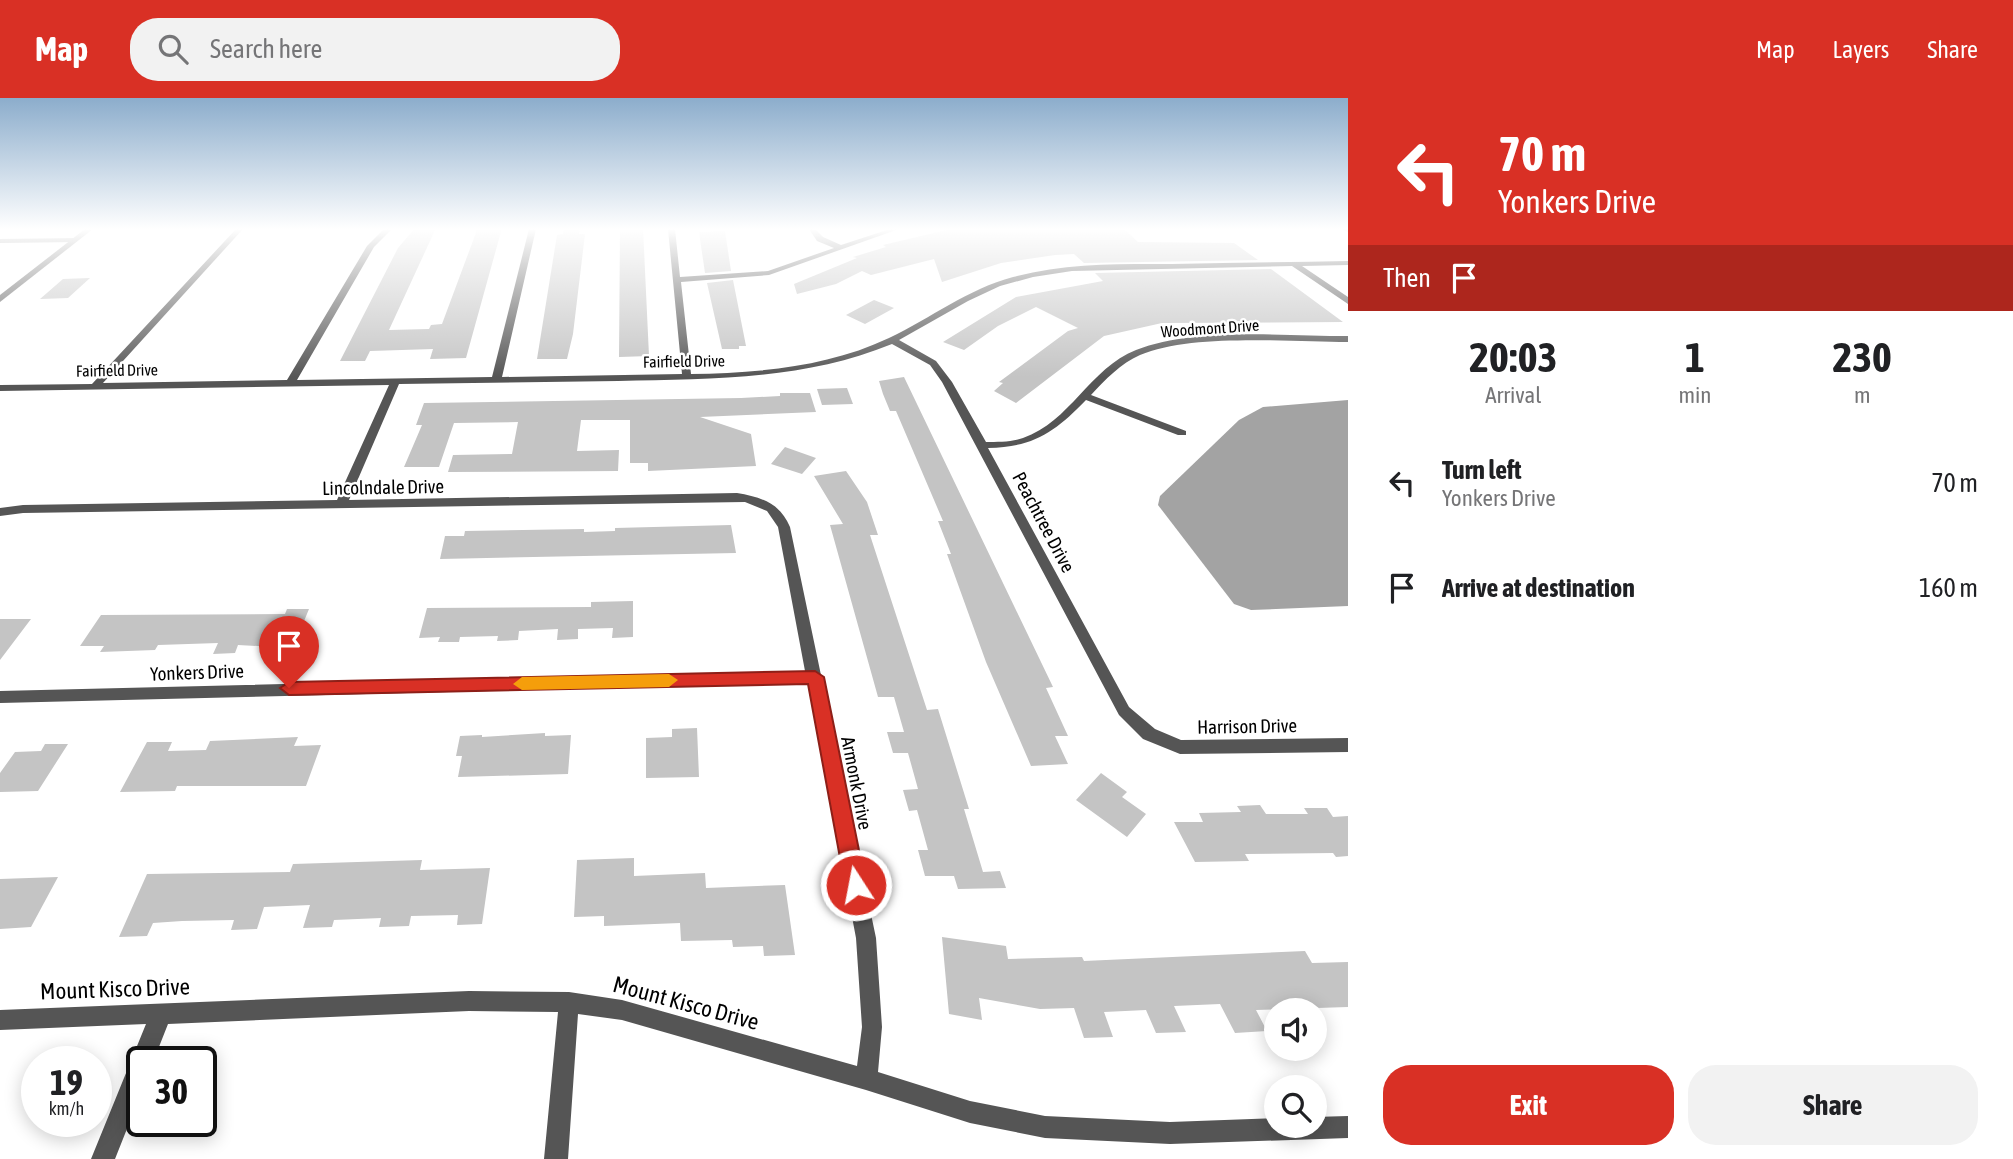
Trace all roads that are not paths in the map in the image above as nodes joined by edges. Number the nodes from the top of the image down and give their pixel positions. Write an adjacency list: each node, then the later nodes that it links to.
1 (26, 279): 9 (street)
2 (194, 279): 17 (street)
3 (352, 279): 16 (street)
4 (520, 279): 14 (street)
5 (700, 279): 8 (street)
6 (1021, 279): 12 (street, Fairfield Drive)
7 (1315, 279): 10 (street)
8 (677, 280): 13 (street)
9 (0, 299)
10 (1348, 301)
11 (1348, 339): 19 (street, Woodmont Drive)
12 (892, 340): 13 (street, Fairfield Drive); 21 (street, Peachtree Drive)
13 (687, 377): 14 (street, Fairfield Drive)
14 (496, 380): 15 (street, Fairfield Drive)
15 (395, 382): 16 (street, Fairfield Drive); 23 (street)
16 (290, 383): 17 (street, Fairfield Drive)
17 (94, 387): 18 (street, Fairfield Drive)
18 (0, 388)
19 (1084, 396): 20 (street); 21 (street, Woodmont Drive)
20 (1182, 433)
21 (981, 445): 27 (street, Peachtree Drive)
22 (767, 504): 23 (street, Lincolndale Drive); 25 (street, Armonk Drive)
23 (341, 505): 24 (street, Lincolndale Drive)
24 (0, 512)
25 (815, 677): 26 (street, Yonkers Drive); 33 (street, Armonk Drive)
26 (0, 697)
27 (1149, 734): 28 (street, Harrison Drive)
28 (1348, 745)
29 (569, 1002): 30 (street, Mount Kisco Drive); 33 (street, Mount Kisco Drive); 37 (street)
30 (161, 1014): 31 (street, Mount Kisco Drive); 32 (street)
31 (0, 1020)
32 (149, 1046)
33 (866, 1079): 35 (street, Mount Kisco Drive)
34 (126, 1102): 36 (street)
35 (1348, 1127)
36 (103, 1159)
37 (556, 1159)

